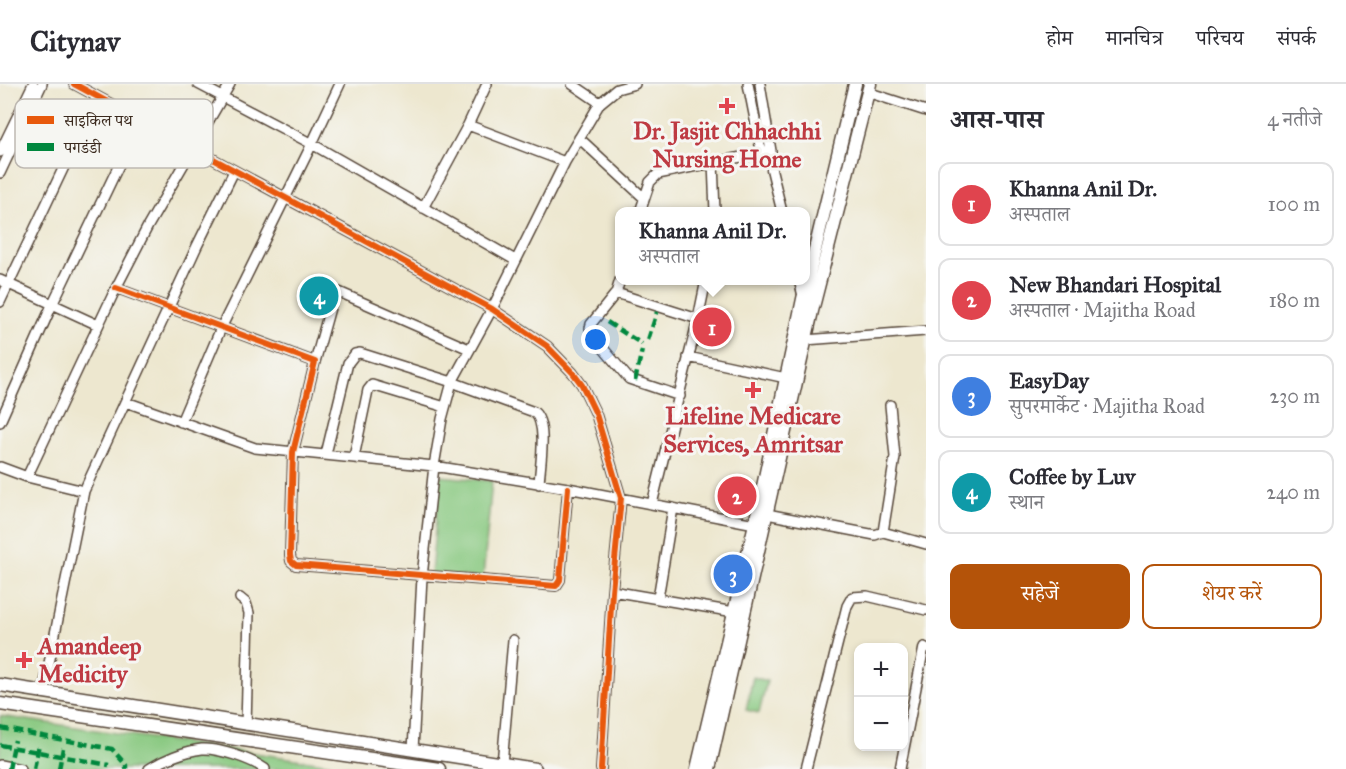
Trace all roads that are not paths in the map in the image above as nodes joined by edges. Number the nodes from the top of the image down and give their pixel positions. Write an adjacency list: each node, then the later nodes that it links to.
1 (33, 84): 16 (street)
2 (42, 84): 17 (street)
3 (74, 84): 14 (street)
4 (198, 84): 15 (street)
5 (230, 84): 15 (street)
6 (340, 84): 25 (street)
7 (487, 84): 22 (street)
8 (572, 84): 18 (street)
9 (635, 84): 18 (street)
10 (748, 84): 27 (street)
11 (760, 84): 27 (street)
12 (855, 84): 43 (main road)
13 (868, 88): 19 (street); 56 (main road)
14 (97, 98)
15 (222, 98): 20 (street); 25 (street)
16 (26, 99)
17 (35, 99)
18 (600, 103): 23 (street)
19 (926, 111)
20 (213, 113)
21 (15, 121): 26 (street)
22 (468, 125): 29 (street); 41 (street)
23 (579, 138): 29 (street); 37 (street)
24 (15, 141): 35 (street)
25 (312, 144): 36 (street); 41 (street)
26 (0, 152)
27 (767, 152): 30 (street); 40 (street)
28 (213, 159): 34 (street)
29 (566, 162): 42 (street)
30 (713, 162): 37 (street); 39 (street)
31 (62, 168): 44 (street)
32 (118, 168): 53 (street)
33 (181, 168): 49 (street)
34 (234, 171): 36 (street); 54 (street)
35 (0, 173)
36 (285, 198): 55 (street); 59 (street)
37 (644, 198): 38 (street)
38 (641, 207)
39 (715, 207)
40 (781, 207)
41 (423, 208): 42 (street)
42 (516, 260): 55 (street)
43 (810, 274)
44 (4, 282): 52 (street); 53 (street)
45 (618, 285): 50 (street)
46 (705, 285): 57 (street)
47 (800, 285): 51 (street)
48 (807, 285): 51 (main road)
49 (116, 288): 54 (street); 58 (street)
50 (616, 293): 57 (street); 67 (street)
51 (804, 299): 56 (street); 65 (main road)
52 (0, 302)
53 (52, 305): 58 (street); 71 (street)
54 (169, 309): 59 (street); 68 (street)
55 (492, 309): 62 (street); 82 (street)
56 (812, 311): 61 (main road)
57 (698, 319): 63 (street)
58 (98, 325): 78 (street)
59 (220, 328): 64 (street); 72 (street)
60 (926, 331): 61 (street)
61 (805, 340): 85 (main road)
62 (469, 349): 64 (street); 66 (street)
63 (688, 357): 65 (street); 67 (street)
64 (315, 362): 73 (street)
65 (786, 378): 86 (main road)
66 (452, 382): 70 (street); 74 (street); 79 (street)
67 (680, 396): 83 (street)
68 (126, 402): 72 (street); 81 (street)
69 (890, 405): 87 (street)
70 (445, 407): 75 (street); 76 (street)
71 (0, 422)
72 (181, 422): 73 (street)
73 (293, 452): 74 (street); 89 (street)
74 (326, 454): 75 (street)
75 (354, 457): 76 (street)
76 (434, 466): 79 (street); 89 (street)
77 (0, 467): 78 (street)
78 (27, 477): 81 (street)
79 (539, 484): 80 (street)
80 (568, 488): 82 (street); 89 (street)
81 (84, 491): 99 (street)
82 (621, 498): 83 (street); 90 (street)
83 (652, 504): 84 (street)
84 (673, 508): 86 (street); 92 (street)
85 (767, 514): 87 (street); 94 (main road)
86 (755, 524): 94 (main road)
87 (883, 532): 88 (street)
88 (926, 544)
89 (422, 577): 104 (street)
90 (612, 591): 92 (street); 112 (street)
91 (240, 598): 102 (street)
92 (658, 598): 94 (street)
93 (926, 610): 115 (street)
94 (740, 613): 113 (main road); 114 (main road)
95 (926, 637): 97 (street)
96 (513, 640): 105 (street)
97 (925, 647): 116 (street)
98 (0, 685): 99 (main road)
99 (43, 693): 101 (main road)
100 (0, 704): 103 (main road)
101 (228, 722): 102 (main road); 103 (street)
102 (246, 725): 104 (main road)
103 (225, 737): 110 (main road)
104 (413, 750): 105 (main road)
105 (502, 764): 111 (main road)
106 (0, 765): 107 (street)
107 (21, 769)
108 (149, 769): 109 (street)
109 (265, 769)
110 (439, 769)
111 (535, 769)
112 (601, 769)
113 (696, 769)
114 (709, 769)
115 (806, 769)
116 (900, 769)

